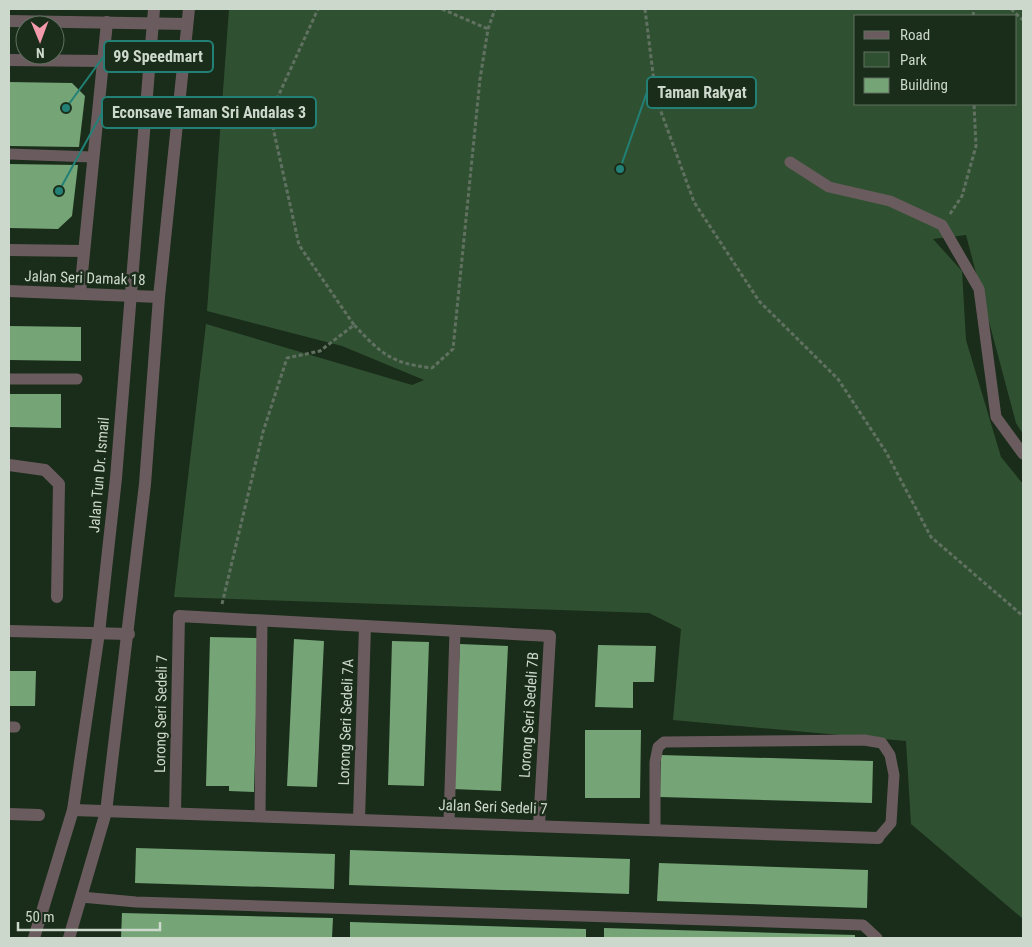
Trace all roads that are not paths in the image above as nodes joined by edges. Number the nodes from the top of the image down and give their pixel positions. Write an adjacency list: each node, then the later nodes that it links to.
1 (154, 9): 5 (street, Jalan Tun Dr. Ismail)
2 (189, 9): 6 (street)
3 (9, 21): 4 (street)
4 (107, 22): 5 (street); 8 (street)
5 (153, 22): 6 (street); 16 (street, Jalan Tun Dr. Ismail)
6 (187, 24): 17 (street)
7 (9, 60): 8 (street)
8 (102, 61): 10 (street)
9 (9, 154): 10 (lane)
10 (92, 157): 13 (street)
11 (790, 162): 20 (lane)
12 (9, 250): 13 (street)
13 (82, 251): 15 (street)
14 (9, 291): 15 (street, Jalan Seri Damak 18)
15 (80, 293): 16 (street, Jalan Seri Damak 18)
16 (131, 296): 17 (street, Jalan Seri Damak 18); 27 (street, Jalan Tun Dr. Ismail)
17 (159, 297): 28 (street)
18 (9, 379): 19 (lane)
19 (77, 379)
20 (1023, 454)
21 (9, 464): 22 (street)
22 (57, 597)
23 (262, 621): 24 (street); 31 (street, Lorong Seri Sedeli 7); 34 (lane)
24 (365, 626): 26 (street); 35 (street, Lorong Seri Sedeli 7A)
25 (9, 631): 27 (street)
26 (455, 631): 36 (lane); 37 (street, Lorong Seri Sedeli 7B)
27 (99, 633): 28 (street); 29 (street, Jalan Tun Dr. Ismail)
28 (128, 634): 30 (street)
29 (73, 810): 30 (street, Jalan Seri Sedeli 7); 41 (street, Jalan Tun Dr. Ismail)
30 (106, 812): 31 (street, Jalan Seri Sedeli 7); 40 (street)
31 (175, 813): 34 (street, Jalan Seri Sedeli 7)
32 (9, 814): 33 (street)
33 (39, 815)
34 (260, 816): 35 (street, Jalan Seri Sedeli 7)
35 (359, 819): 36 (street, Jalan Seri Sedeli 7)
36 (449, 822): 37 (street, Jalan Seri Sedeli 7)
37 (538, 825): 38 (street, Jalan Seri Sedeli 7)
38 (655, 829): 39 (street, Jalan Seri Sedeli 7); 39 (lane)
39 (878, 838)
40 (82, 897): 42 (street); 43 (lane)
41 (34, 938)
42 (69, 938)
43 (877, 938)

